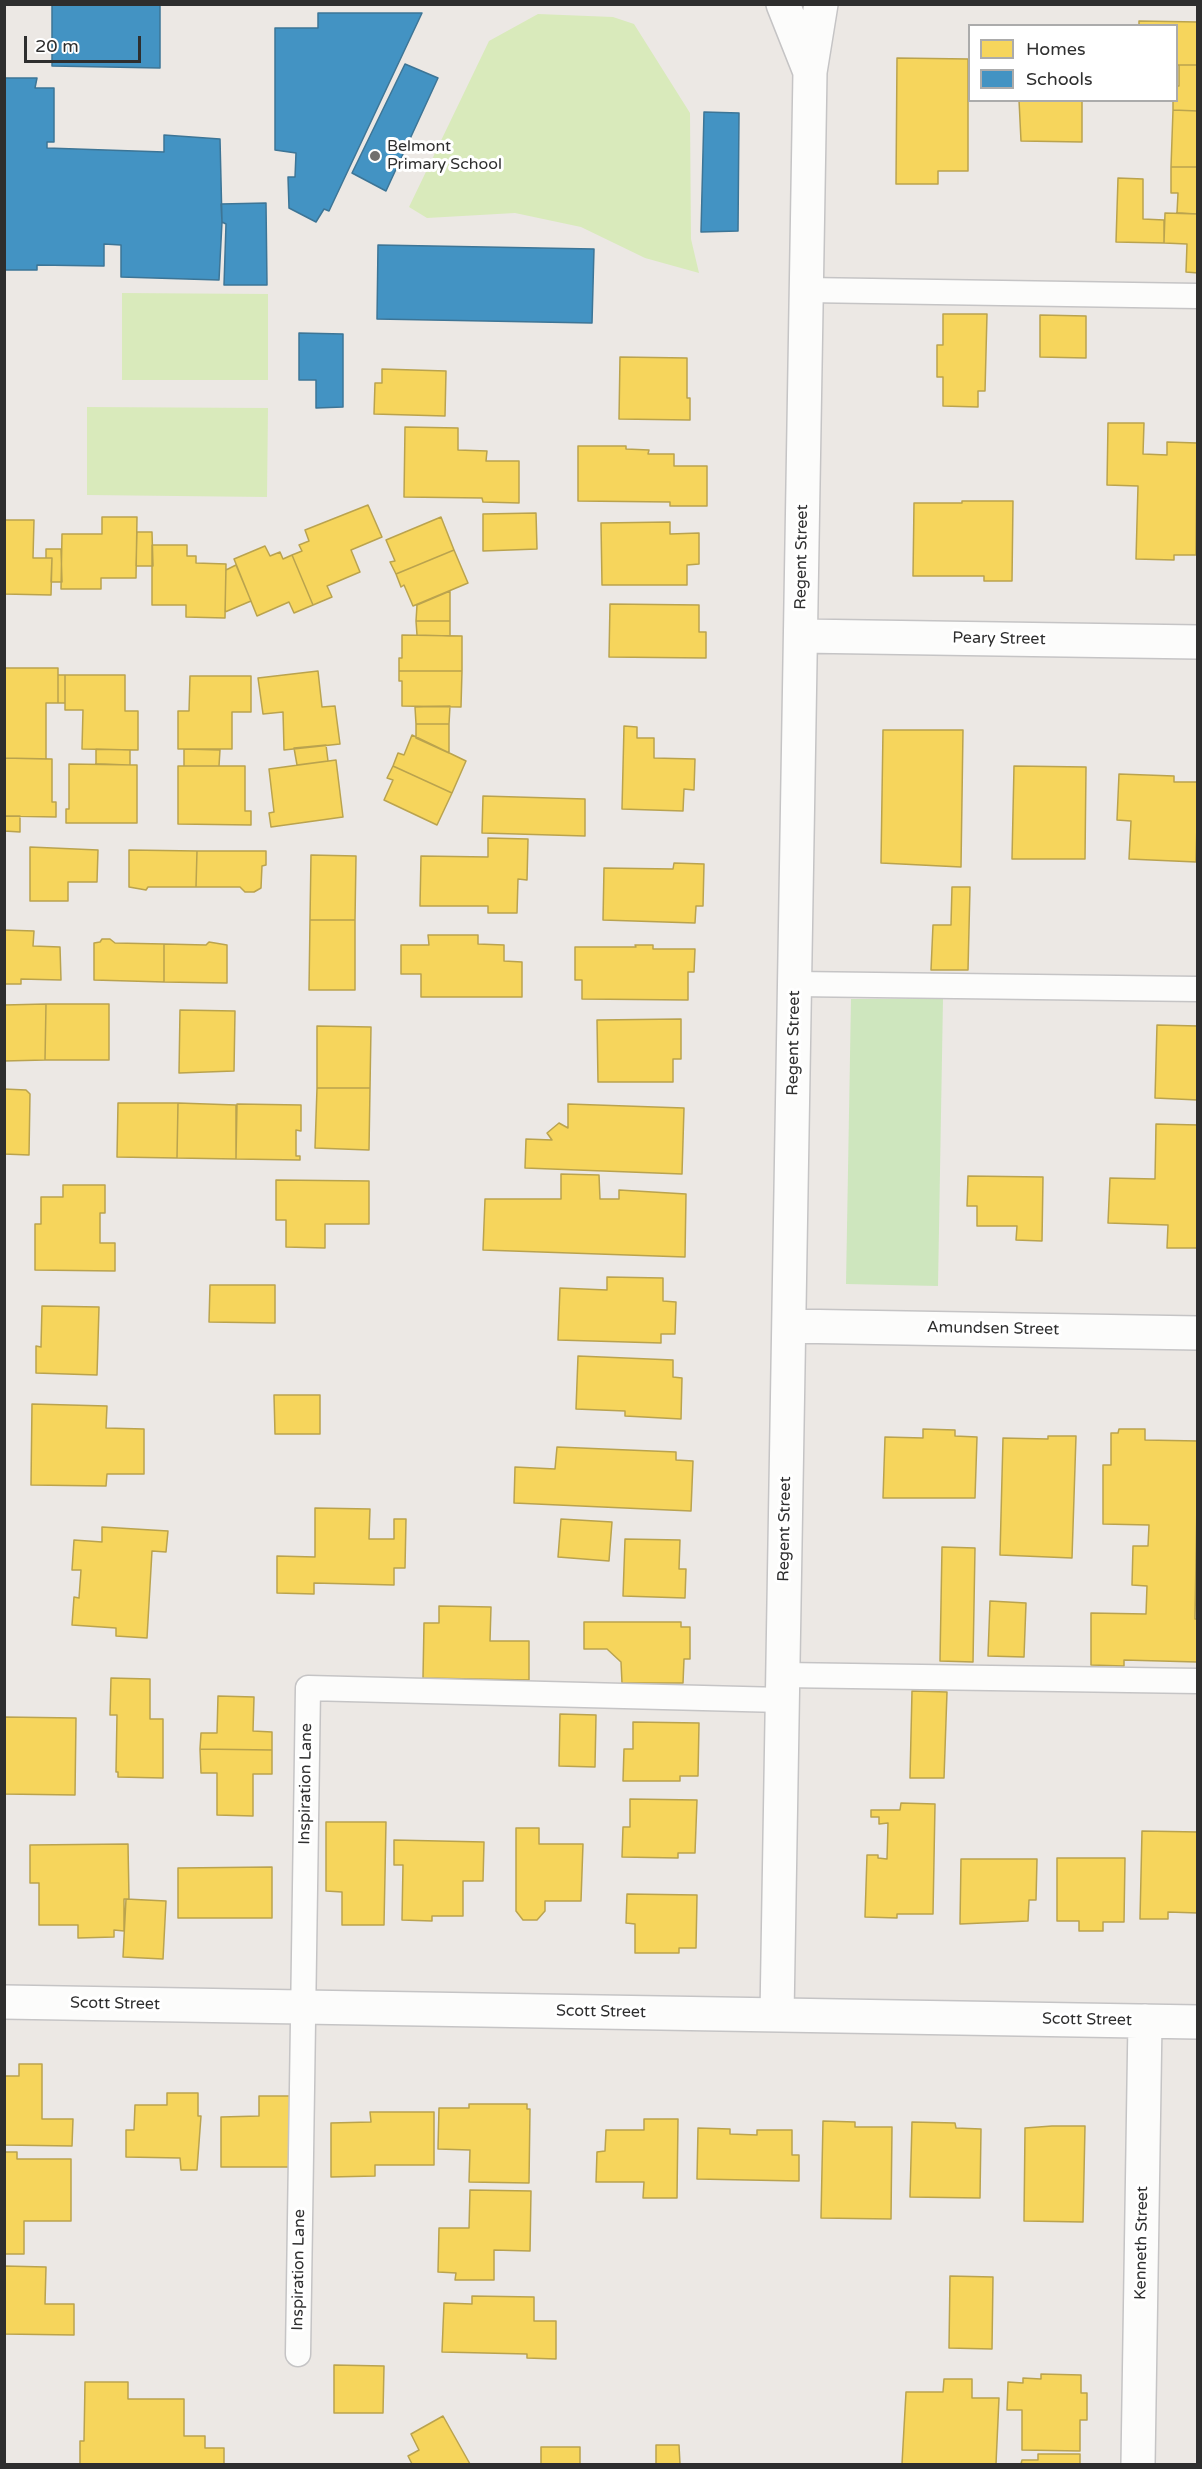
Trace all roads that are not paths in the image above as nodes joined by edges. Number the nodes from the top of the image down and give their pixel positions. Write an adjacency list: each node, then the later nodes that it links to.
1 (783, 4): 3 (street, Regent Street)
2 (821, 4): 3 (street, Regent Street)
3 (810, 72): 4 (street, Regent Street)
4 (806, 290): 5 (lane); 6 (street, Regent Street)
5 (1197, 296)
6 (801, 636): 7 (street, Peary Street); 8 (street, Regent Street)
7 (1197, 642)
8 (795, 984): 9 (lane); 10 (street, Regent Street)
9 (1197, 990)
10 (789, 1326): 11 (street, Amundsen Street); 13 (street, Regent Street)
11 (1197, 1333)
12 (1197, 1681): 13 (lane)
13 (783, 1687): 15 (lane, Inspiration Lane); 16 (street, Regent Street)
14 (4, 2002): 15 (street, Scott Street)
15 (303, 2007): 16 (street, Scott Street); 19 (lane, Inspiration Lane)
16 (777, 2015): 17 (street, Scott Street)
17 (1145, 2021): 18 (street, Scott Street); 20 (street, Kenneth Street)
18 (1197, 2022)
19 (298, 2354)
20 (1138, 2464)

